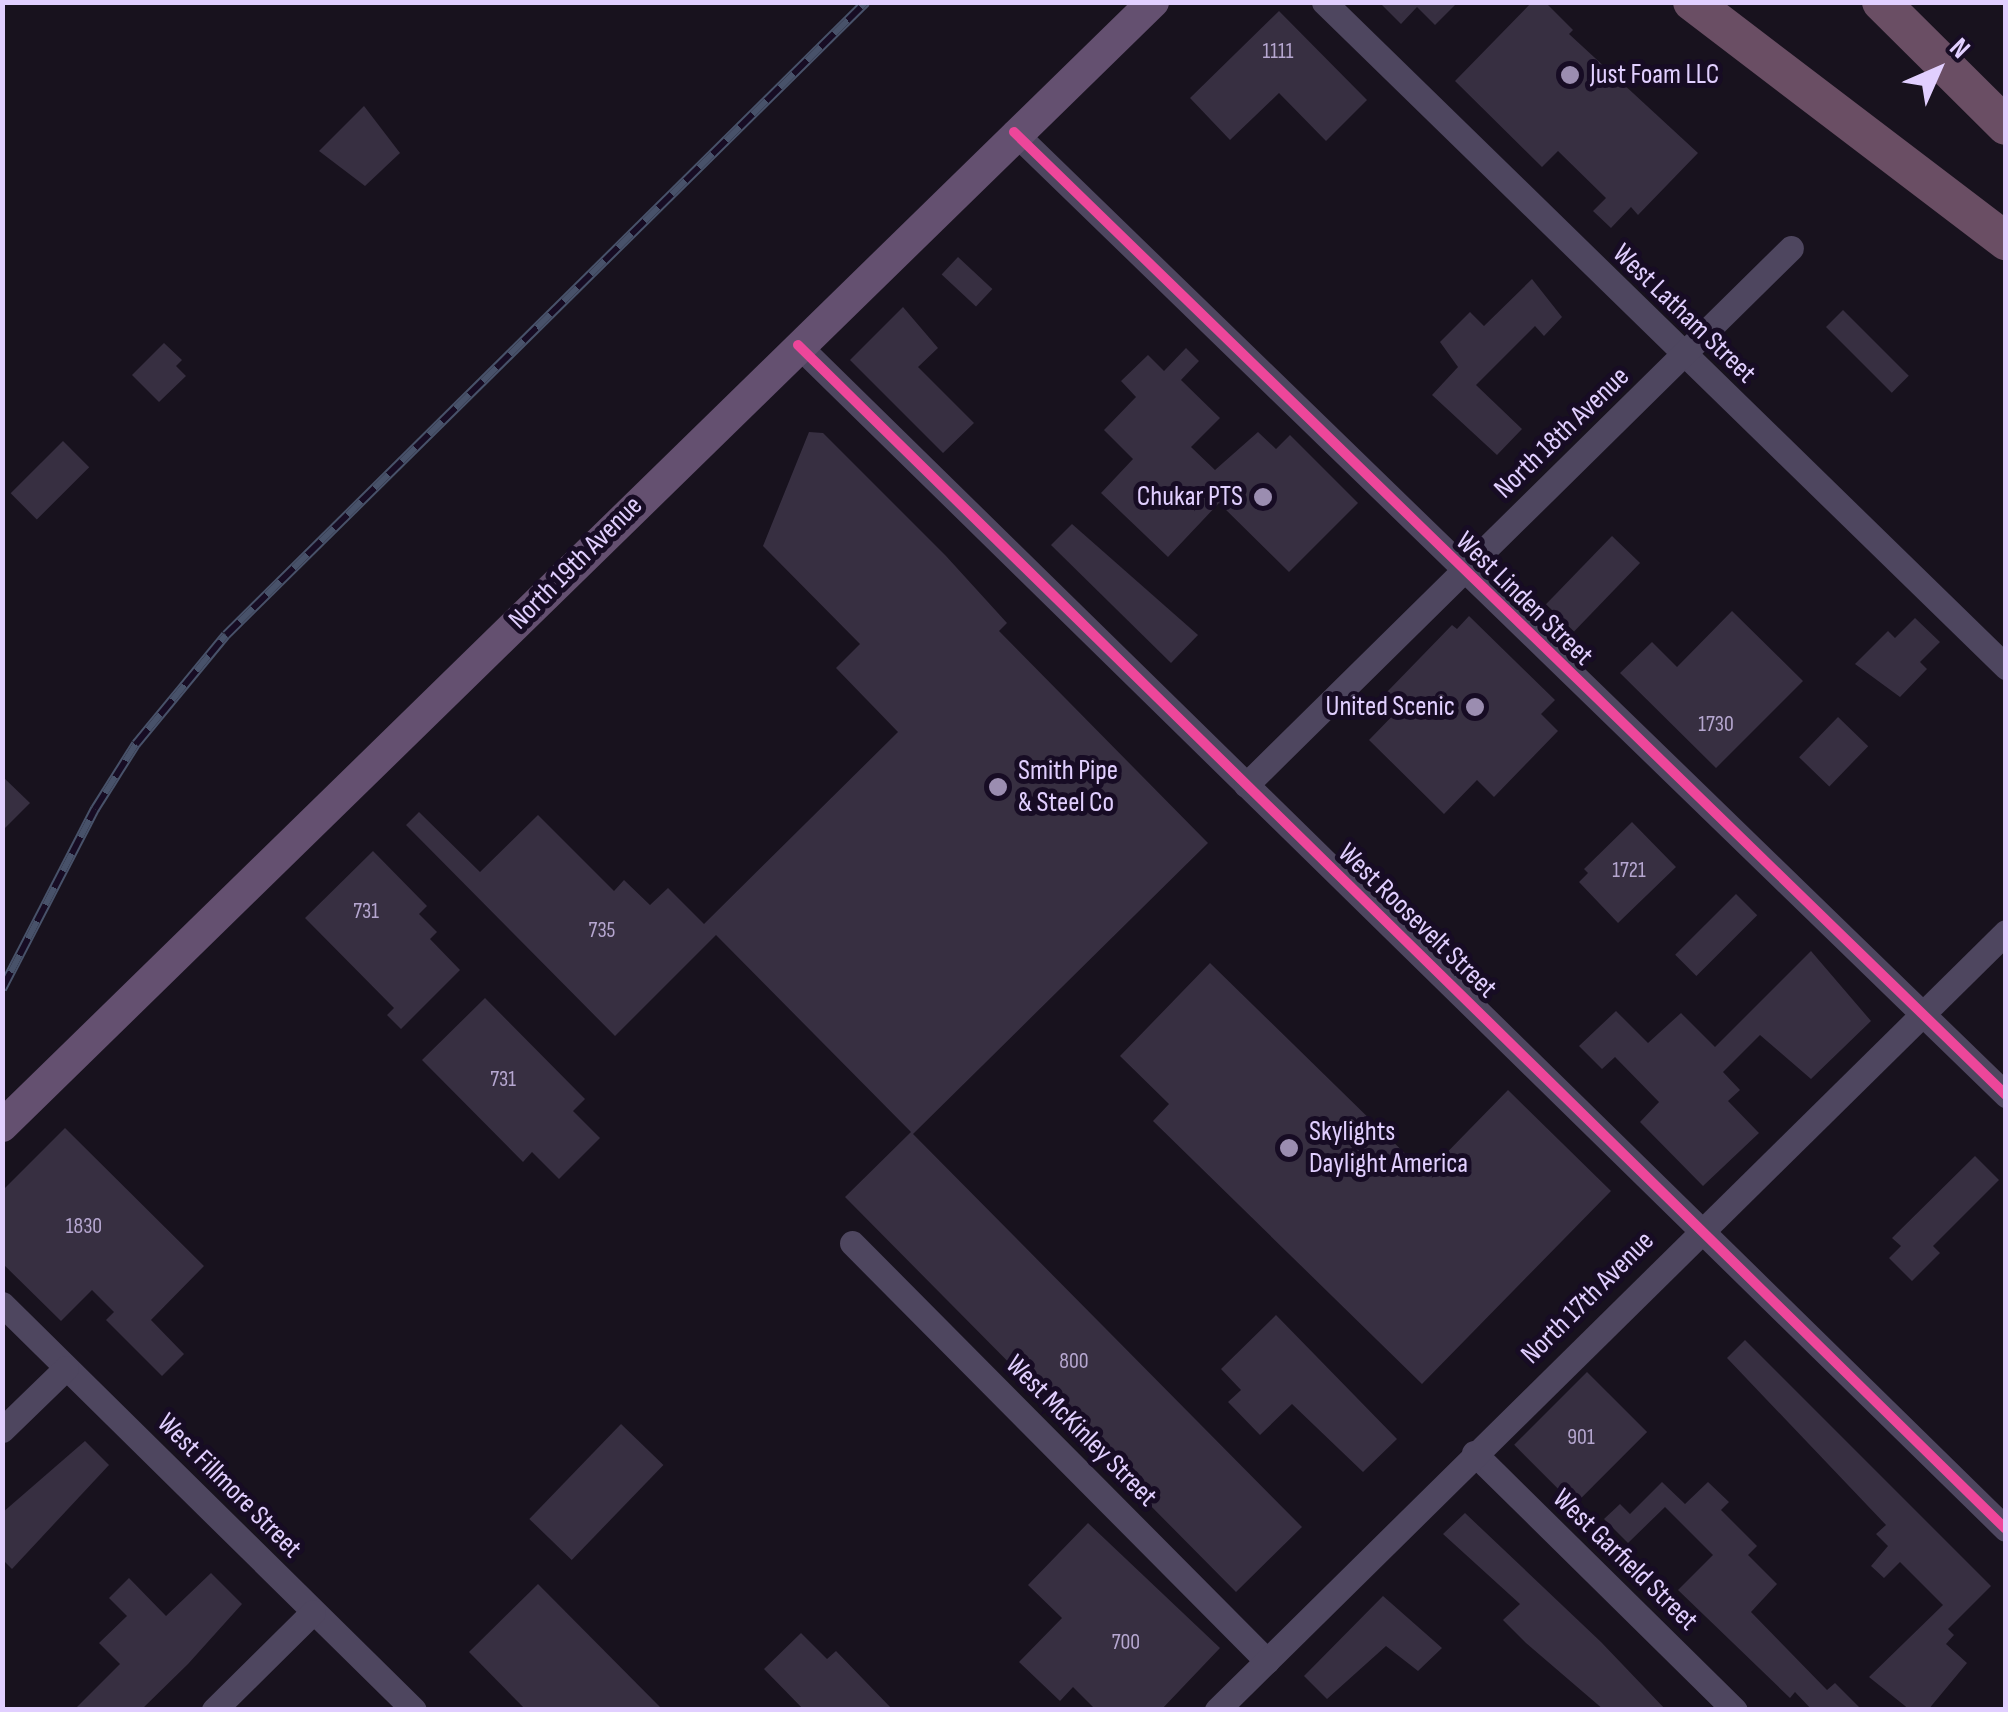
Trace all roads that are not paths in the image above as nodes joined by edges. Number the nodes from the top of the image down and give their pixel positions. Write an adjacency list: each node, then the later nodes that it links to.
1 (1154, 2): 6 (main road, North 19th Avenue)
2 (1324, 2): 10 (street, West Latham Street)
3 (1692, 2): 7 (highway)
4 (1881, 2): 5 (highway)
5 (2006, 126)
6 (1014, 132): 9 (main road, North 19th Avenue); 11 (street, West Linden Street)
7 (2006, 241)
8 (1791, 248): 10 (street, North 18th Avenue)
9 (798, 344): 13 (street, West Roosevelt Street); 17 (main road, North 19th Avenue)
10 (1683, 356): 11 (street, North 18th Avenue); 12 (street, West Latham Street)
11 (1463, 572): 13 (street, North 18th Avenue); 15 (street, West Linden Street)
12 (2006, 667)
13 (1246, 785): 18 (street, West Roosevelt Street)
14 (2006, 932): 15 (street, North 17th Avenue)
15 (1922, 1014): 16 (street, West Linden Street); 18 (street, North 17th Avenue)
16 (2006, 1096)
17 (2, 1126)
18 (1701, 1230): 23 (street, North 17th Avenue); 24 (street, West Roosevelt Street)
19 (852, 1243): 26 (street, West McKinley Street)
20 (2, 1304): 21 (street, West Fillmore Street)
21 (66, 1368): 22 (street); 25 (street, West Fillmore Street)
22 (2, 1430)
23 (1474, 1454): 26 (street, North 17th Avenue); 30 (street, West Garfield Street)
24 (2006, 1529)
25 (313, 1612): 27 (street); 28 (street, West Fillmore Street)
26 (1266, 1661): 29 (street, North 17th Avenue)
27 (214, 1710)
28 (414, 1710)
29 (1218, 1710)
30 (1735, 1710)

